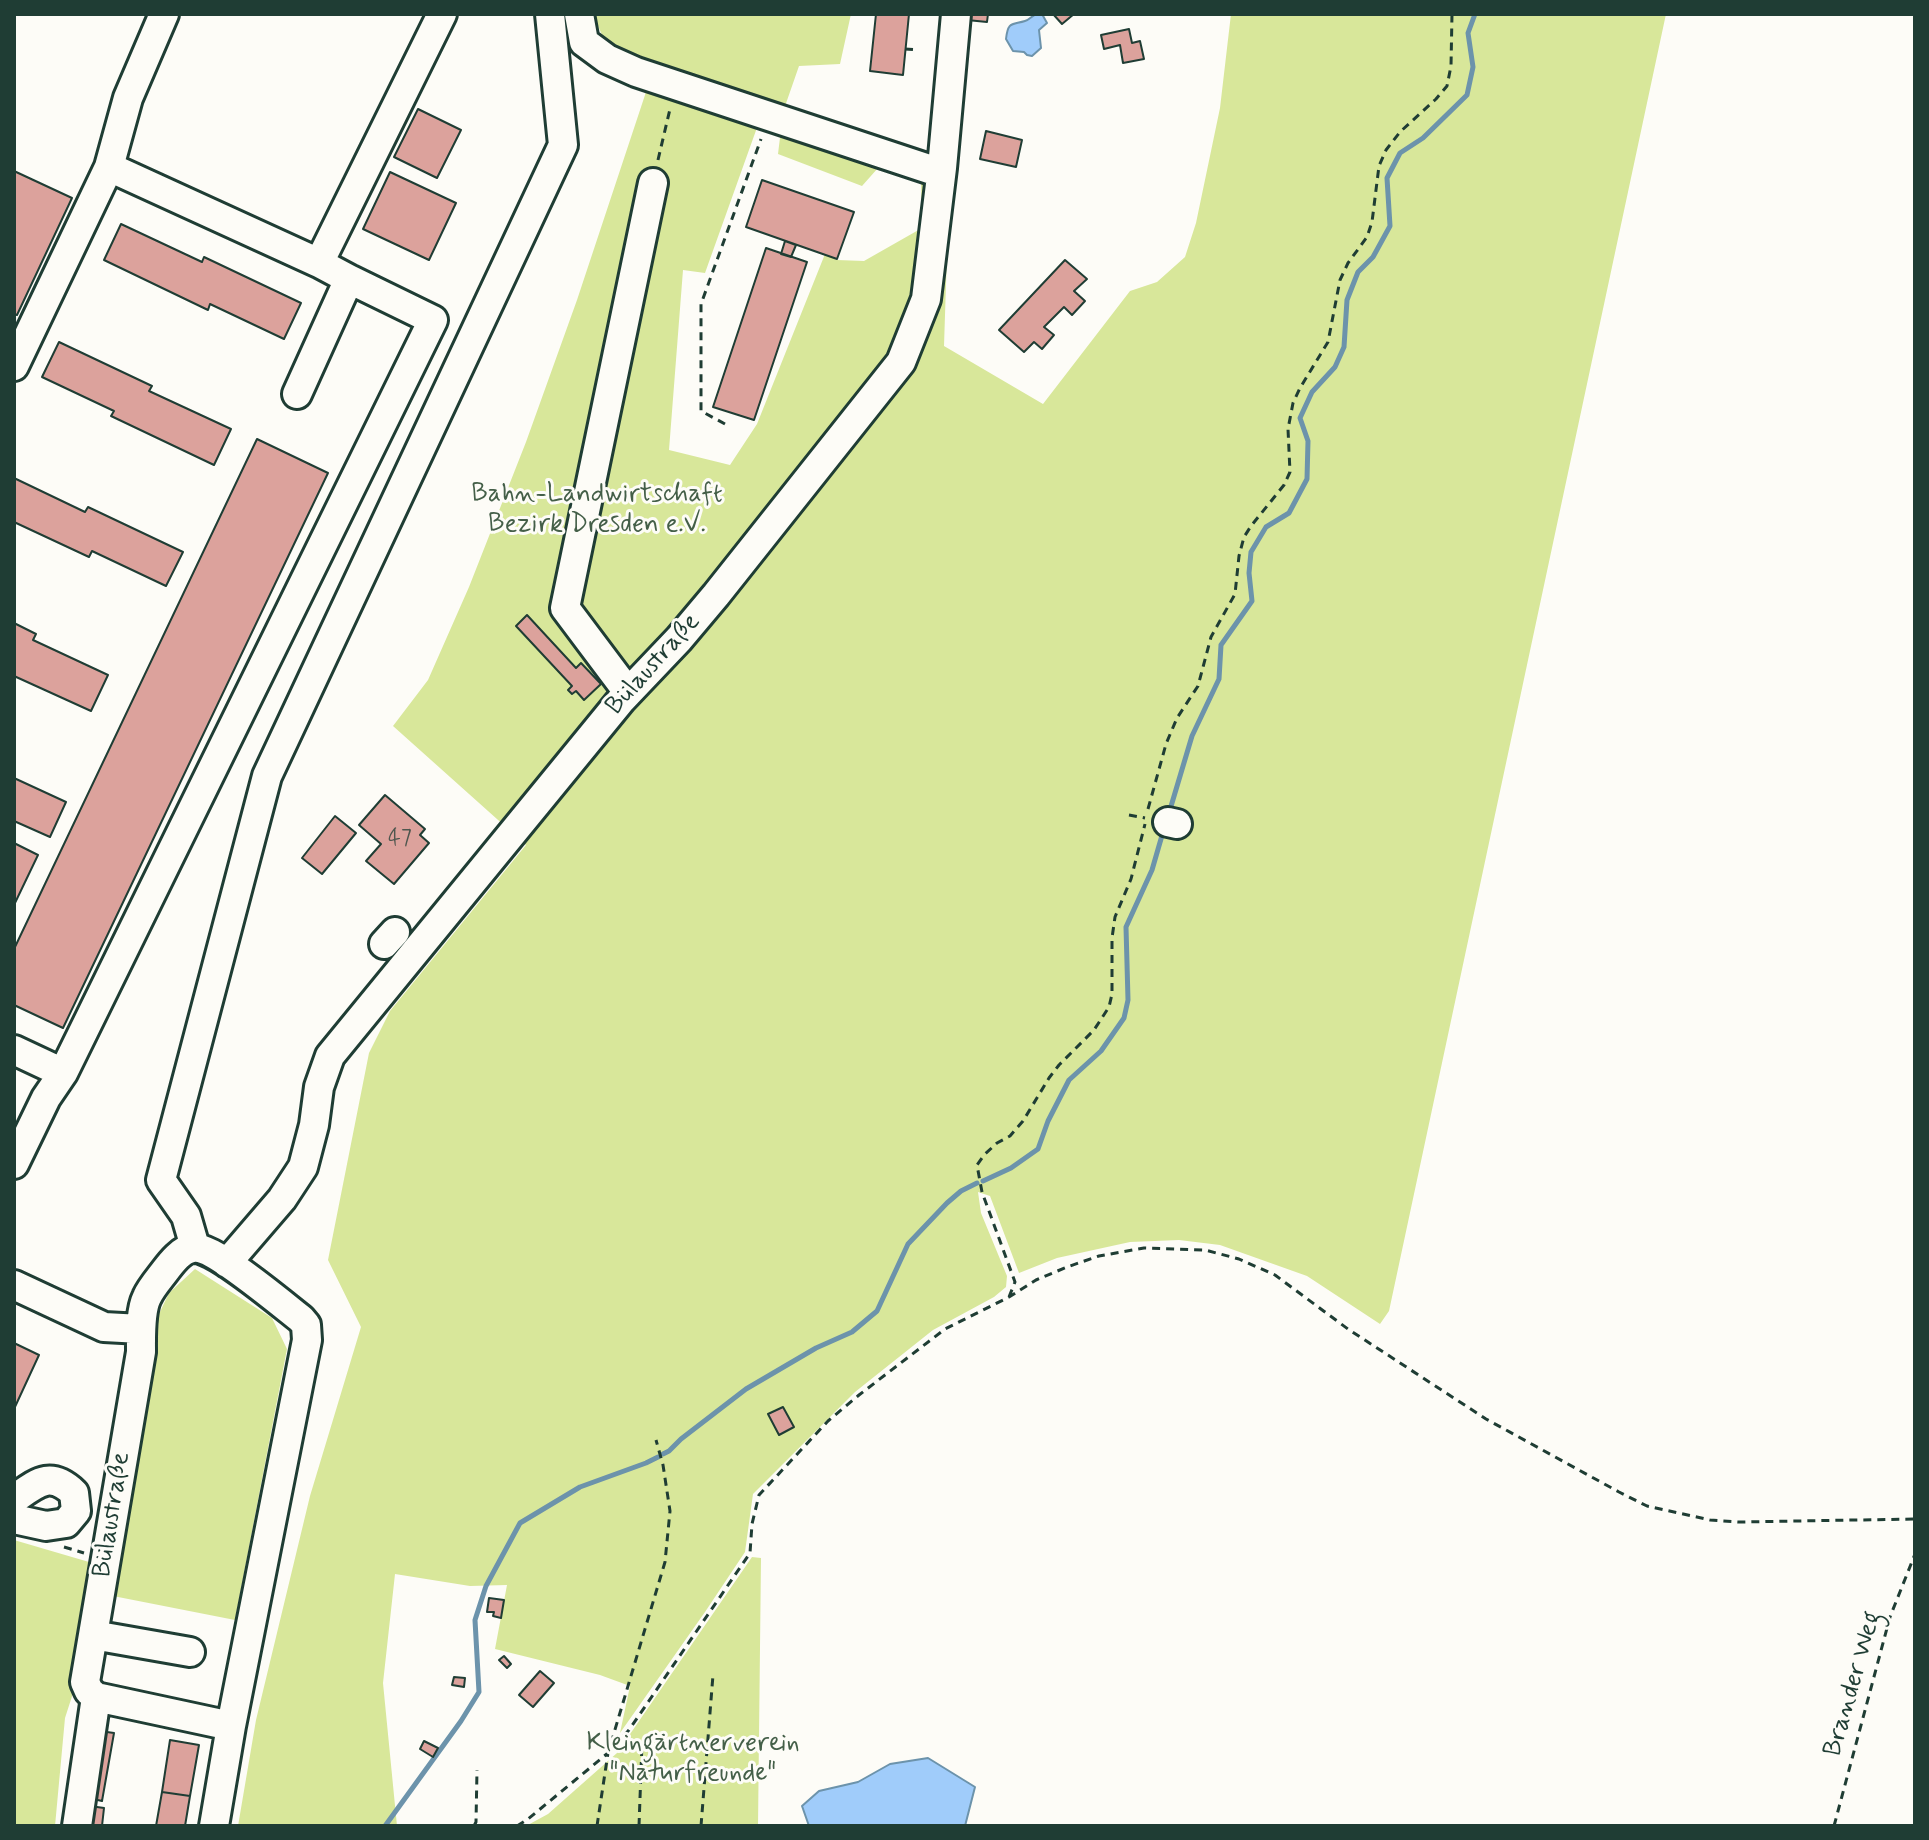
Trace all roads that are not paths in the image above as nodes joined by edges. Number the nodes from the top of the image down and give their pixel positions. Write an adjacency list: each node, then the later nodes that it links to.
1 (164, 14): 6 (street)
2 (442, 14): 9 (street)
3 (550, 14): 17 (street)
4 (579, 14): 7 (street)
5 (956, 14): 7 (street, Bülaustraße)
6 (109, 167): 9 (street); 11 (street)
7 (941, 173): 13 (street, Bülaustraße)
8 (653, 183): 13 (street)
9 (319, 263): 10 (street)
10 (349, 279): 12 (street); 15 (street)
11 (14, 366)
12 (297, 394)
13 (628, 692): 18 (street, Bülaustraße)
14 (14, 1050): 15 (street)
15 (63, 1073): 16 (street)
16 (14, 1164)
17 (195, 1247): 18 (street); 20 (street, Bülaustraße)
18 (227, 1263): 26 (street)
19 (14, 1285): 20 (street)
20 (141, 1329): 23 (street, Bülaustraße)
21 (14, 1499): 22 (street)
22 (14, 1519)
23 (93, 1635): 24 (street); 25 (street, Bülaustraße)
24 (190, 1652)
25 (96, 1697): 26 (street); 27 (street)
26 (231, 1726): 28 (street)
27 (77, 1826)
28 (214, 1826)

